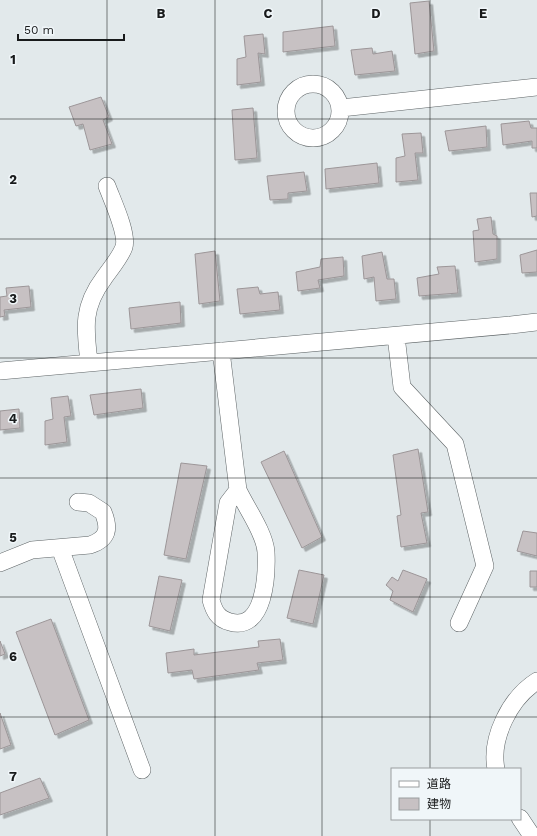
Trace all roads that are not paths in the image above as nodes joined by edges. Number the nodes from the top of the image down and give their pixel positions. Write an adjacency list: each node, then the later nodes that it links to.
1 (537, 87): 2 (lane)
2 (341, 108)
3 (107, 186): 7 (lane)
4 (537, 322): 5 (lane)
5 (396, 336): 6 (lane); 13 (lane)
6 (221, 351): 7 (lane); 9 (lane)
7 (89, 362): 8 (lane)
8 (0, 370)
9 (238, 490): 9 (lane)
10 (78, 502): 11 (lane)
11 (60, 548): 12 (lane); 16 (lane)
12 (0, 563)
13 (459, 623)
14 (537, 681): 15 (lane)
15 (496, 768)
16 (142, 770)
17 (521, 820): 18 (lane)
18 (532, 836)

